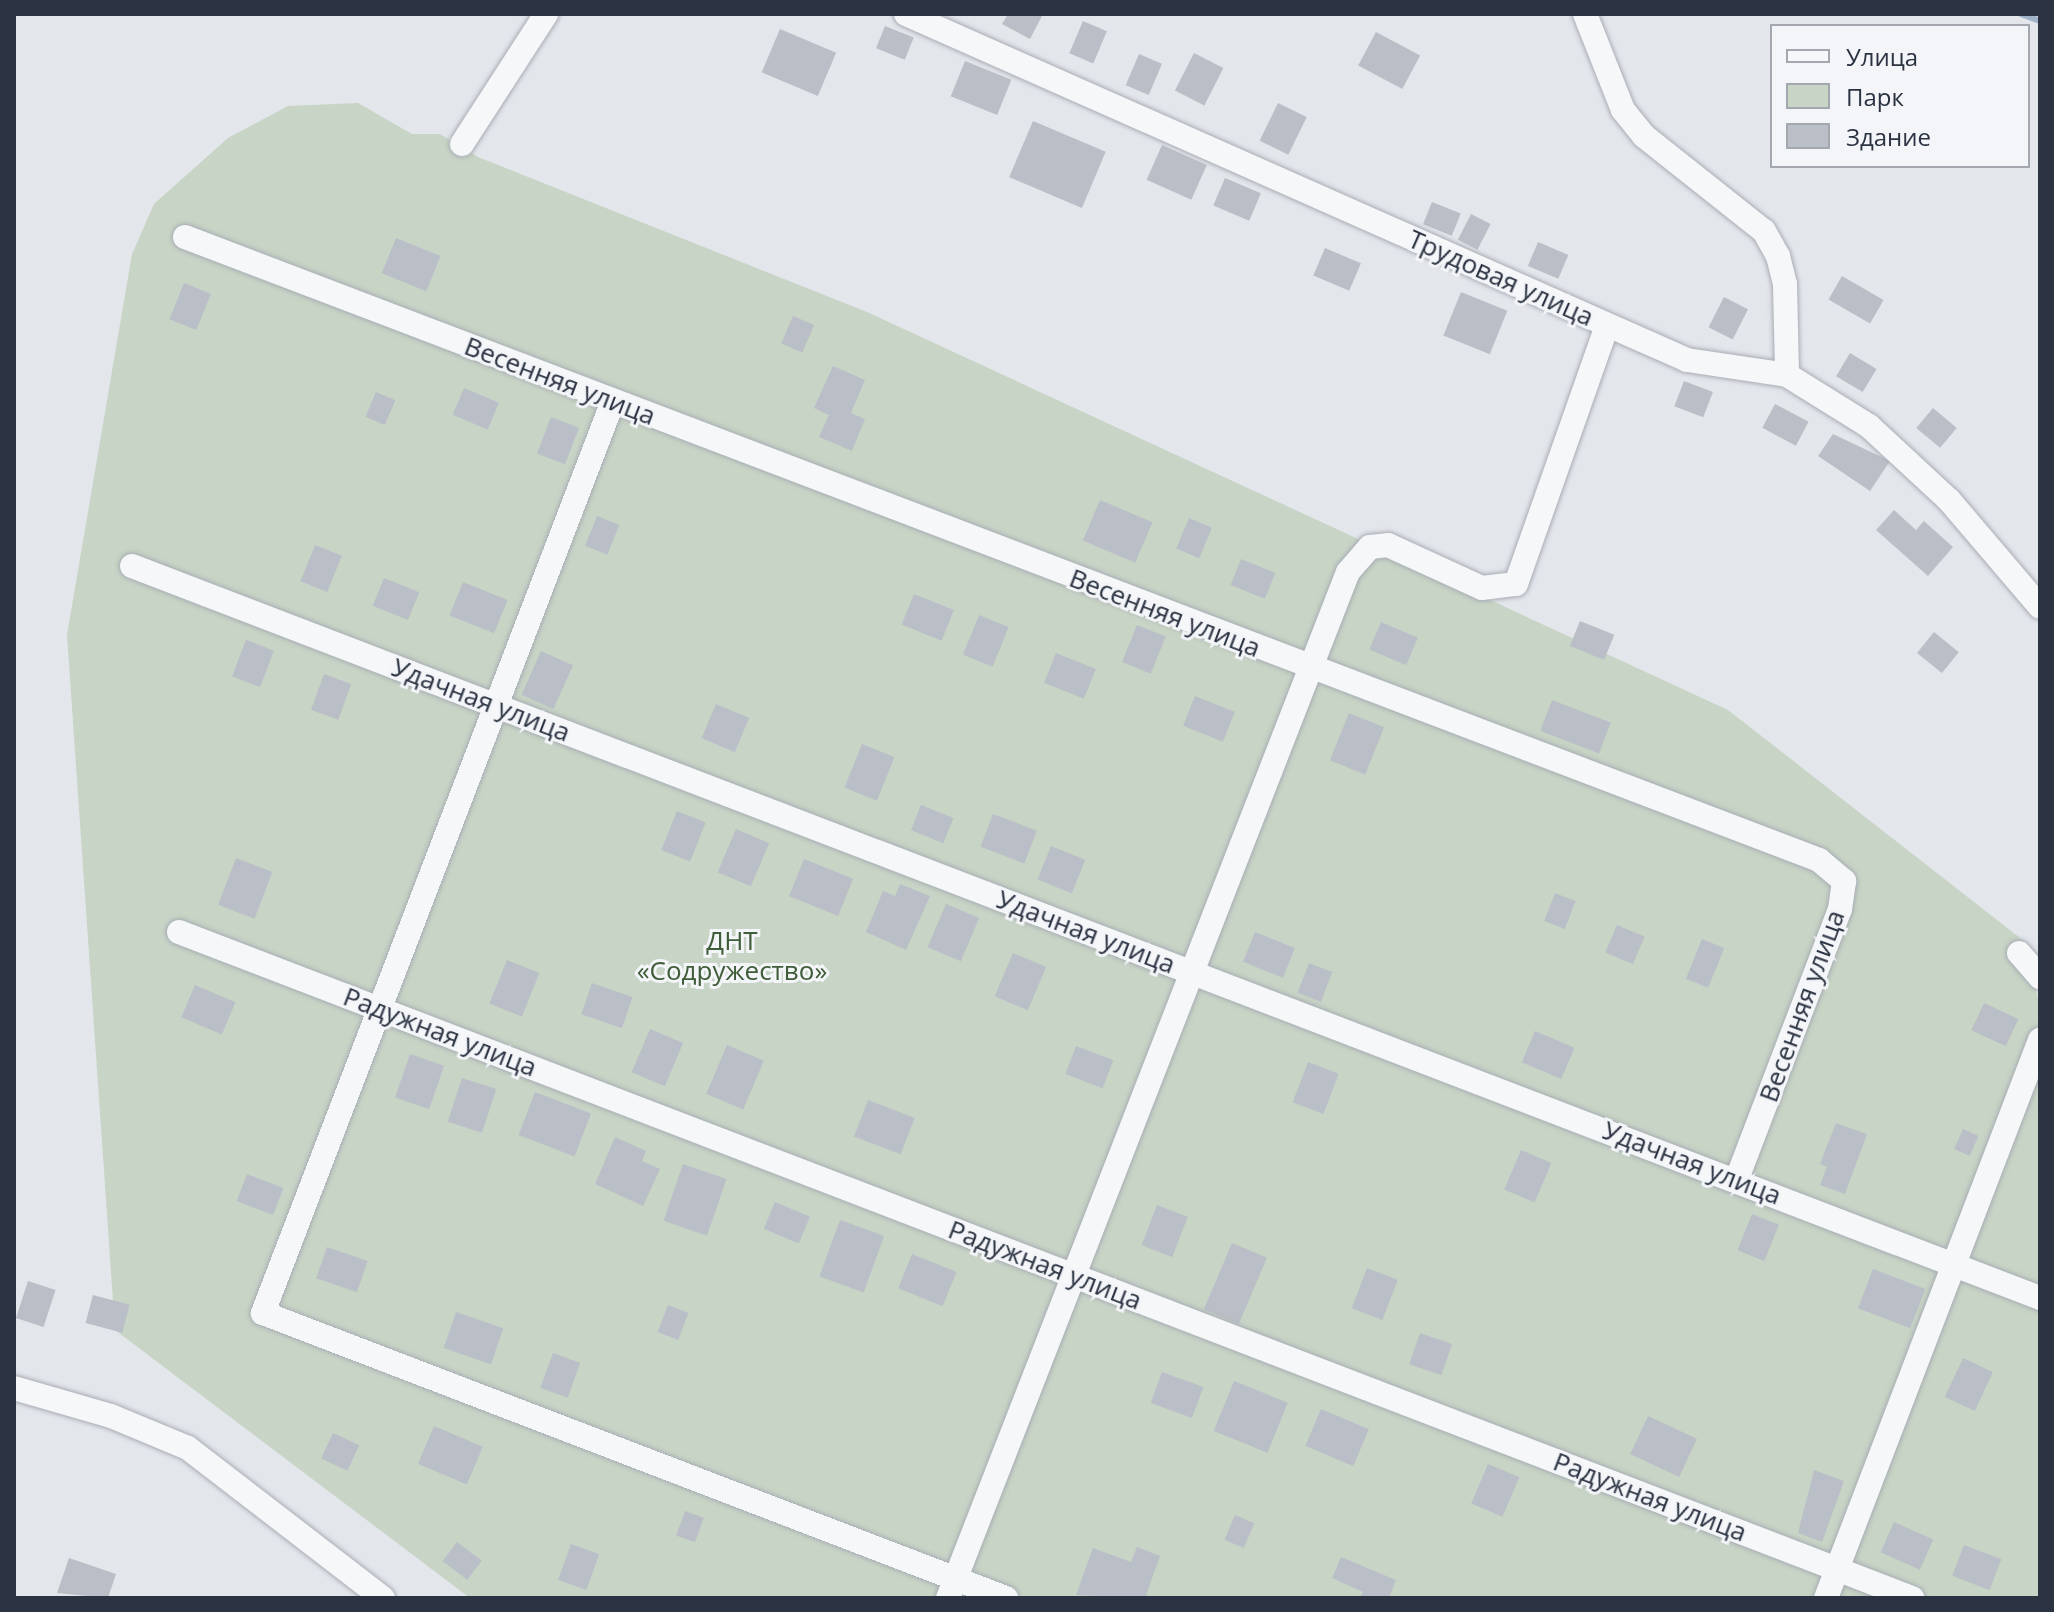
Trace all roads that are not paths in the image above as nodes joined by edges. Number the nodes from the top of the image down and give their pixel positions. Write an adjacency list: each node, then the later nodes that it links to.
1 (546, 14): 4 (street)
2 (906, 14): 6 (street, Трудовая улица)
3 (1585, 14): 7 (street)
4 (462, 144)
5 (185, 237): 8 (street, Весенняя улица)
6 (1607, 326): 7 (street, Трудовая улица); 11 (street)
7 (1787, 375): 10 (street, Трудовая улица)
8 (613, 401): 11 (street, Весенняя улица); 12 (street)
9 (132, 566): 12 (street, Удачная улица)
10 (2040, 607)
11 (1310, 669): 15 (street); 19 (street, Весенняя улица)
12 (499, 707): 15 (street, Удачная улица); 17 (street)
13 (179, 932): 17 (street, Радужная улица)
14 (2019, 953): 16 (street)
15 (1192, 972): 19 (street, Удачная улица); 21 (street)
16 (2040, 977)
17 (378, 1008): 21 (street, Радужная улица); 25 (street)
18 (2040, 1040): 20 (street)
19 (1737, 1179): 20 (street, Удачная улица)
20 (1953, 1265): 22 (street, Удачная улица); 24 (street)
21 (1073, 1276): 24 (street, Радужная улица); 25 (street)
22 (2040, 1298)
23 (14, 1388): 26 (street)
24 (1837, 1568): 28 (street); 29 (street, Радужная улица)
25 (952, 1588): 27 (street)
26 (383, 1598)
27 (1006, 1598)
28 (1826, 1598)
29 (1912, 1598)

